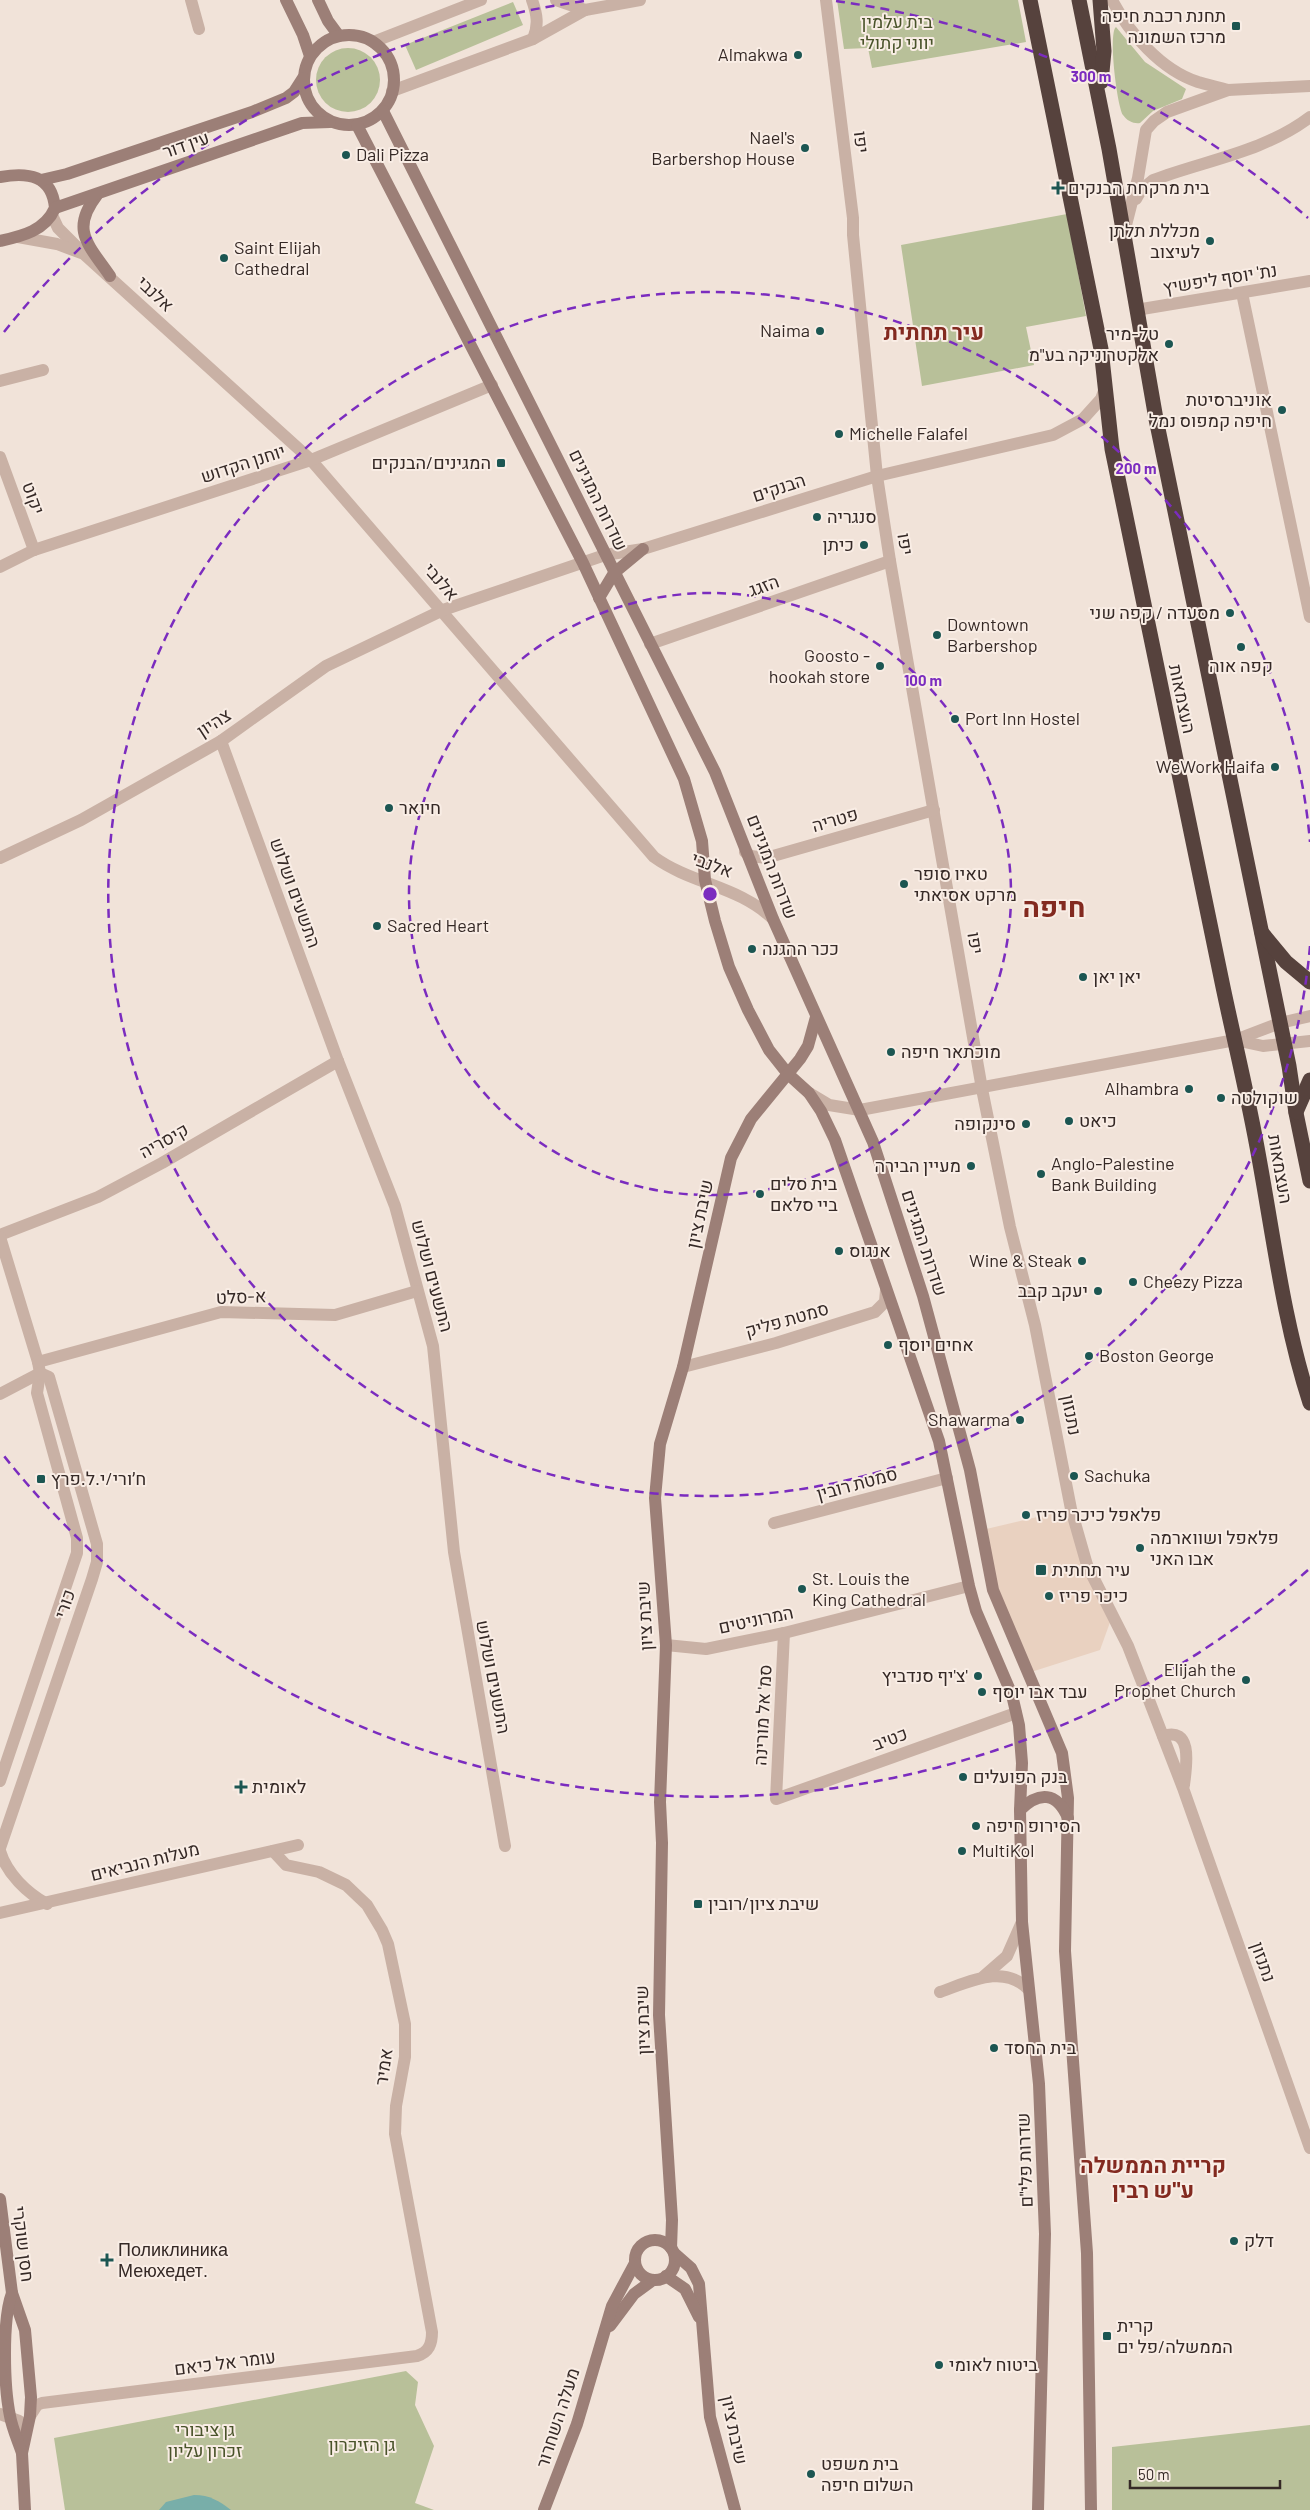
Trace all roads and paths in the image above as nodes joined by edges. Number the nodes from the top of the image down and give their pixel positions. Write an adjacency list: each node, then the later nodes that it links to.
1 (191, 0): 14 (street)
2 (286, 0): 18 (street)
3 (318, 0): 15 (street)
4 (480, 0): 17 (street)
5 (532, 0): 16 (street)
6 (556, 0): 13 (street)
7 (640, 0): 13 (street)
8 (826, 0): 47 (street, יפו)
9 (1030, 0): 42 (highway, העצמאות)
10 (1079, 0): 23 (highway, העצמאות)
11 (1100, 0): 23 (highway)
12 (1112, 0): 21 (street)
13 (585, 10): 16 (street)
14 (199, 29)
15 (339, 36): 17 (street); 18 (street)
16 (533, 39): 22 (street)
17 (373, 42): 22 (street)
18 (310, 56): 19 (street)
19 (303, 78): 26 (street); 29 (street, עין דור)
20 (1310, 86): 21 (street)
21 (1228, 90): 31 (street)
22 (392, 92): 24 (street)
23 (1100, 96): 33 (highway, העצמאות)
24 (383, 111): 27 (street); 50 (street, שדרות המגינים)
25 (1310, 118): 31 (street)
26 (330, 122): 27 (street); 30 (street, עין דור)
27 (357, 125): 44 (street)
28 (0, 176): 29 (street)
29 (41, 180): 32 (street)
30 (97, 195): 32 (street, עין דור); 37 (street)
31 (1131, 208): 33 (street)
32 (53, 212): 34 (street); 36 (street, אלנבי)
33 (1123, 235): 40 (highway, העצמאות)
34 (18, 237): 35 (street); 36 (street, אלנבי)
35 (0, 241)
36 (85, 255): 37 (street, אלנבי)
37 (110, 276): 46 (street, אלנבי)
38 (1310, 281): 39 (street, נת' יוסף ליפשיץ)
39 (1242, 293): 40 (street, נת' יוסף ליפשיץ); 57 (street)
40 (1136, 310): 65 (highway, העצמאות)
41 (43, 370): 43 (street)
42 (1105, 380): 47 (street, הבנקים); 70 (highway, העצמאות)
43 (0, 381)
44 (492, 384): 46 (street, יוחנן הקדוש); 52 (street)
45 (0, 458): 49 (street, יקוט)
46 (311, 460): 49 (street, יוחנן הקדוש); 56 (street, אלנבי)
47 (876, 476): 48 (street, הבנקים); 51 (street, יפו)
48 (643, 549): 50 (street, הבנקים); 54 (street)
49 (34, 550): 53 (street, יוחנן הקדוש)
50 (605, 555): 52 (street, הבנקים); 54 (street, שדרות המגינים)
51 (890, 561): 58 (street, הזגג); 60 (street, יפו)
52 (583, 563): 55 (street); 56 (street, הבנקים)
53 (0, 567)
54 (614, 573): 55 (street); 58 (street, שדרות המגינים)
55 (599, 598): 63 (street)
56 (443, 610): 59 (street, צהיון); 63 (street, אלנבי)
57 (1310, 617)
58 (650, 644): 61 (street, שדרות המגינים)
59 (222, 741): 62 (street, צהיון); 73 (street, התשעים ושלוש)
60 (934, 810): 61 (street, פטריה); 76 (street, יפו)
61 (745, 852): 64 (street, שדרות המגינים)
62 (0, 858)
63 (705, 880): 64 (street, אלנבי); 74 (street)
64 (773, 919): 68 (street, שדרות המגינים)
65 (1260, 930): 66 (highway); 69 (highway, העצמאות)
66 (1310, 982)
67 (1310, 1016): 69 (street)
68 (816, 1017): 74 (street, שיבת ציון); 78 (street, שדרות המגינים)
69 (1280, 1023): 70 (street); 72 (highway, העצמאות)
70 (1234, 1040): 72 (street); 76 (street); 87 (highway, העצמאות)
71 (1310, 1041): 72 (street)
72 (1285, 1045): 79 (highway, העצמאות)
73 (338, 1061): 81 (street, קיסריה); 83 (street, התשעים ושלוש)
74 (788, 1074): 77 (street); 84 (street, שיבת ציון)
75 (1310, 1080): 79 (highway)
76 (982, 1089): 78 (street); 94 (street, נתנזון)
77 (809, 1094): 78 (street); 82 (street)
78 (860, 1110): 99 (street, שדרות המגינים)
79 (1296, 1113): 80 (highway, העצמאות)
80 (1310, 1181)
81 (0, 1236): 85 (street, כורי)
82 (886, 1290): 84 (street, סמטת פליק); 88 (street)
83 (417, 1291): 85 (street, א-סלט); 101 (street, התשעים ושלוש)
84 (683, 1366): 92 (street, שיבת ציון)
85 (39, 1367): 86 (street, א-סלט); 95 (street, כורי); 102 (street, כורי)
86 (0, 1394)
87 (1310, 1403)
88 (947, 1478): 89 (street, סמטת רובין); 90 (street)
89 (774, 1523)
90 (969, 1586): 91 (street, המרוניטים); 93 (street)
91 (784, 1633): 92 (street, המרוניטים); 97 (street, סמ' אל מורינה)
92 (666, 1646): 112 (street, שיבת ציון)
93 (1016, 1712): 97 (street, כטיב); 98 (street)
94 (1163, 1736): 96 (street, נתנזון); 96 (street, נתנזון)
95 (0, 1781)
96 (1183, 1788): 110 (street, נתנזון)
97 (776, 1799)
98 (1020, 1810): 99 (street); 106 (street, שדרות פלי"ם)
99 (1068, 1818): 129 (street)
100 (298, 1846): 103 (street, מעלות הנביאים)
101 (505, 1846)
102 (0, 1849): 104 (street)
103 (273, 1851): 104 (street, מעלות הנביאים); 118 (street, אמיר)
104 (47, 1904): 105 (street, מעלות הנביאים)
105 (0, 1913)
106 (1022, 1922): 107 (street); 108 (street, שדרות פלי"ם)
107 (982, 1978): 108 (street); 109 (street)
108 (1029, 1990): 128 (street, שדרות פלי"ם)
109 (940, 1992)
110 (1310, 2148)
111 (0, 2199): 115 (street, חסן שוקרי)
112 (672, 2251): 113 (street); 114 (street); 116 (street, שיבת ציון)
113 (635, 2263): 114 (street); 117 (street, מעלה השחרור)
114 (660, 2278): 116 (street, שיבת ציון); 117 (street, מעלה השחרור)
115 (12, 2293): 119 (street, חסן שוקרי); 122 (street, חסן שוקרי)
116 (703, 2326): 127 (street, שיבת ציון)
117 (603, 2336): 126 (street, מעלה השחרור)
118 (428, 2350): 122 (street, עומר אל כיאם)
119 (8, 2387): 120 (street); 121 (street, חסן שוקרי)
120 (0, 2400)
121 (5, 2415): 123 (street); 124 (street, חסן שוקרי)
122 (30, 2416): 123 (street, חסן שוקרי)
123 (26, 2432): 124 (street, חסן שוקרי)
124 (22, 2452): 125 (street, חסן שוקרי)
125 (25, 2510)
126 (544, 2510)
127 (735, 2510)
128 (1038, 2510)
129 (1091, 2510)

